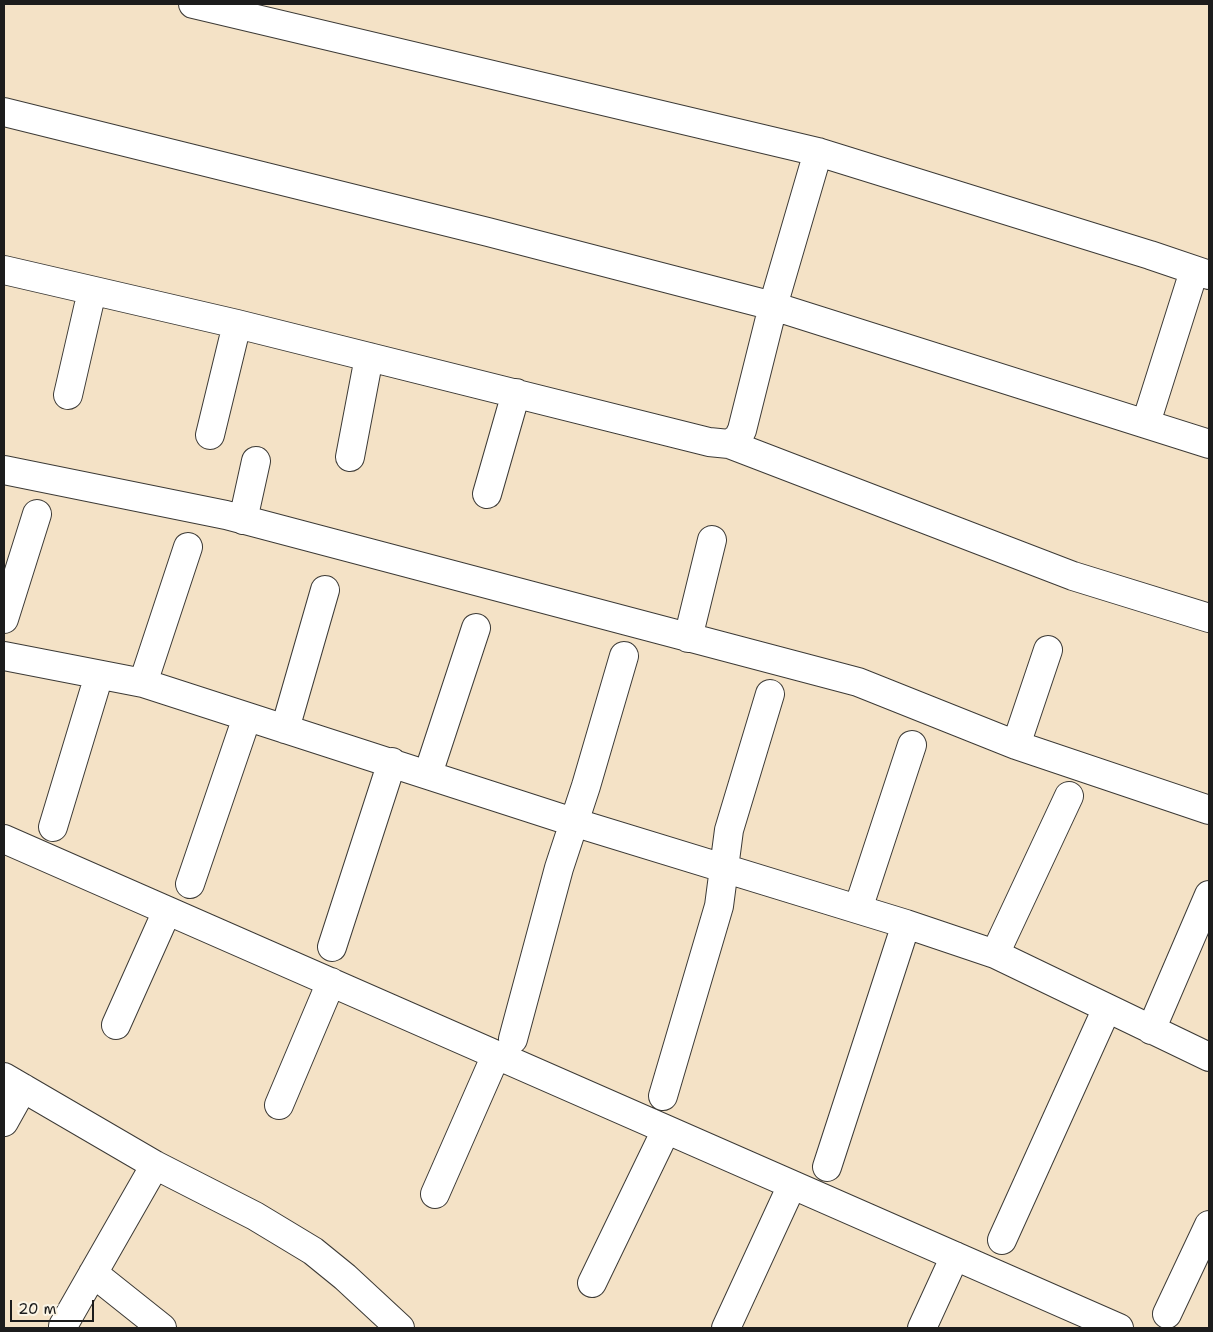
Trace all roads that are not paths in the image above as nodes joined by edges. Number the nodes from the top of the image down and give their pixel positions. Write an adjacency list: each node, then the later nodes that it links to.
1 (193, 4): 3 (street)
2 (4, 112): 7 (street)
3 (818, 152): 5 (street); 7 (street)
4 (4, 270): 6 (street)
5 (1202, 273): 12 (street)
6 (92, 291): 8 (street); 11 (street)
7 (773, 306): 12 (street); 14 (street)
8 (237, 324): 9 (street); 13 (street)
9 (369, 357): 10 (street); 16 (street)
10 (516, 393): 14 (street); 19 (street)
11 (68, 395)
12 (1146, 423): 15 (street)
13 (210, 434)
14 (729, 444): 25 (street)
15 (1209, 444)
16 (350, 457)
17 (256, 461): 21 (street)
18 (4, 470): 21 (street)
19 (487, 494)
20 (37, 514): 26 (street)
21 (244, 520): 28 (street)
22 (712, 540): 28 (street)
23 (188, 547): 33 (street)
24 (325, 590): 36 (street)
25 (1209, 618)
26 (4, 619)
27 (476, 628): 40 (street)
28 (688, 638): 38 (street)
29 (1048, 650): 38 (street)
30 (4, 656): 32 (street)
31 (624, 656): 43 (street)
32 (100, 675): 33 (street); 44 (street)
33 (143, 683): 35 (street)
34 (770, 694): 46 (street)
35 (247, 716): 36 (street); 47 (street)
36 (285, 728): 39 (street)
37 (912, 745): 49 (street)
38 (1016, 745): 42 (street)
39 (392, 762): 40 (street); 52 (street)
40 (428, 774): 43 (street)
41 (1069, 796): 53 (street)
42 (1209, 810)
43 (573, 822): 46 (street); 58 (street)
44 (53, 827)
45 (4, 839): 50 (street)
46 (723, 867): 49 (street); 61 (street)
47 (190, 884)
48 (1209, 895): 57 (street)
49 (858, 909): 51 (street)
50 (167, 911): 54 (street); 56 (street)
51 (906, 924): 53 (street); 66 (street)
52 (332, 947)
53 (995, 954): 55 (street)
54 (331, 982): 58 (street); 62 (street)
55 (1107, 1008): 57 (street); 70 (street)
56 (116, 1025)
57 (1151, 1030): 59 (street)
58 (505, 1047): 64 (street); 68 (street)
59 (1209, 1057)
60 (14, 1082): 63 (street); 65 (street)
61 (663, 1096)
62 (279, 1105)
63 (4, 1122)
64 (666, 1130): 67 (street); 73 (street)
65 (155, 1165): 72 (street); 77 (street)
66 (827, 1167)
67 (792, 1185): 71 (street); 78 (street)
68 (435, 1194)
69 (1209, 1225): 74 (street)
70 (1002, 1240)
71 (955, 1256): 79 (street); 80 (street)
72 (93, 1273): 75 (street); 76 (street)
73 (592, 1283)
74 (1167, 1314)
75 (63, 1326)
76 (162, 1328)
77 (400, 1328)
78 (726, 1328)
79 (922, 1328)
80 (1119, 1328)

